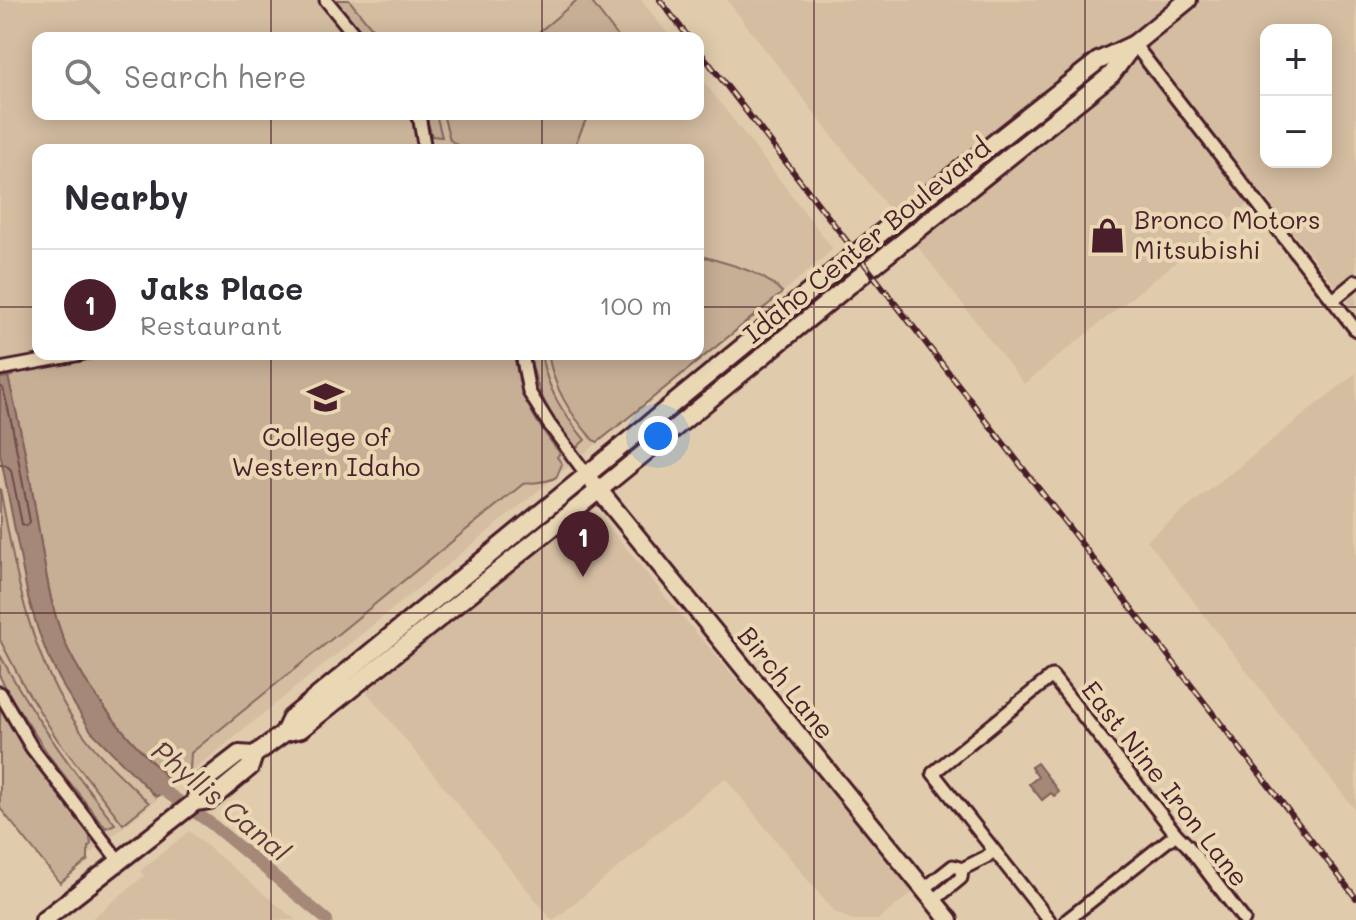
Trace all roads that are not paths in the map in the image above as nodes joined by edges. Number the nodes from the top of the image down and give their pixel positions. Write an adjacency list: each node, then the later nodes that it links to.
1 (326, 0): 3 (street)
2 (1188, 0): 4 (main road, Idaho Center Boulevard)
3 (352, 32)
4 (1134, 44): 8 (street); 13 (main road, Idaho Center Boulevard); 14 (main road, Idaho Center Boulevard)
5 (419, 120): 6 (street)
6 (424, 144)
7 (1356, 281): 8 (street)
8 (1333, 300): 9 (street)
9 (1356, 330)
10 (49, 360): 12 (street)
11 (523, 360): 13 (street)
12 (6, 368)
13 (587, 475): 14 (main road, Birch Lane); 16 (main road, Idaho Center Boulevard)
14 (599, 490): 16 (main road, Idaho Center Boulevard); 20 (main road, Birch Lane)
15 (0, 693): 19 (street)
16 (284, 733): 19 (main road, Idaho Center Boulevard)
17 (1176, 834): 18 (street, East Nine Iron Lane); 24 (street); 25 (street, East Nine Iron Lane)
18 (993, 851): 20 (street); 23 (street)
19 (119, 861): 21 (main road, Idaho Center Boulevard)
20 (929, 895): 22 (main road, Birch Lane)
21 (44, 920)
22 (949, 920)
23 (1049, 920)
24 (1067, 920)
25 (1244, 920)

